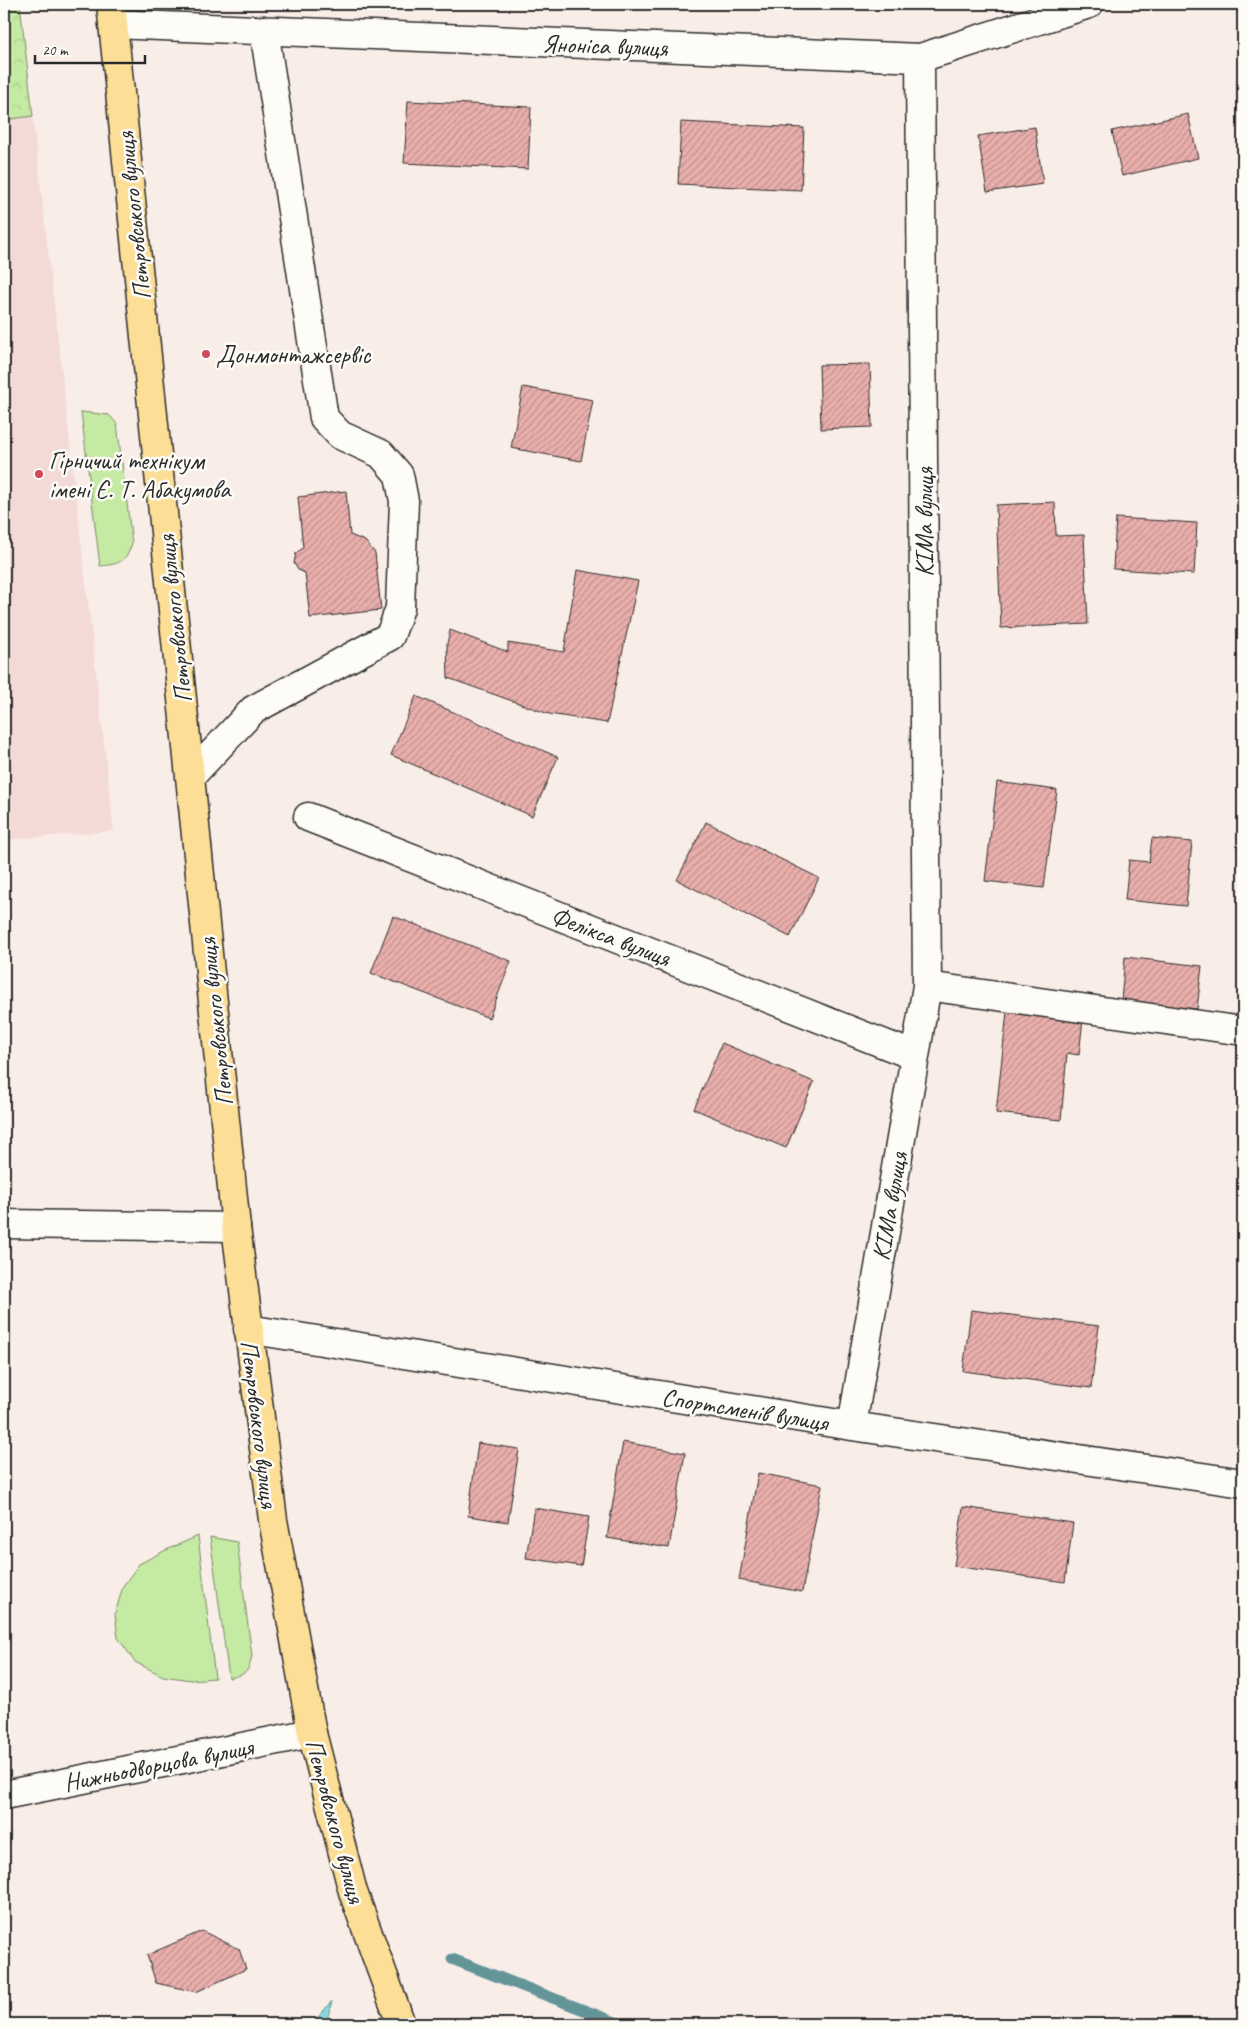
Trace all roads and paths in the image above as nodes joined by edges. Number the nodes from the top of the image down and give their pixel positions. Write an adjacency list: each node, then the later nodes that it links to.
1 (1089, 4): 4 (street, Яноніса вулиця)
2 (112, 14): 3 (street, Яноніса вулиця); 5 (main road, Петровського вулиця)
3 (264, 30): 4 (street, Яноніса вулиця); 5 (street)
4 (920, 58): 7 (street, КІМа вулиця)
5 (191, 776): 11 (main road, Петровського вулиця)
6 (308, 817): 9 (street, Фелікса вулиця)
7 (927, 986): 8 (street); 9 (street, КІМа вулиця)
8 (1243, 1031)
9 (915, 1056): 13 (street, КІМа вулиця)
10 (4, 1224): 11 (street)
11 (236, 1227): 12 (main road, Петровського вулиця)
12 (248, 1329): 13 (street, Спортсменів вулиця); 15 (main road, Петровського вулиця)
13 (852, 1426): 14 (street, Спортсменів вулиця)
14 (1243, 1483)
15 (312, 1733): 16 (street, Нижньодворцова вулиця); 17 (main road, Петровського вулиця)
16 (4, 1795)
17 (401, 2024)

